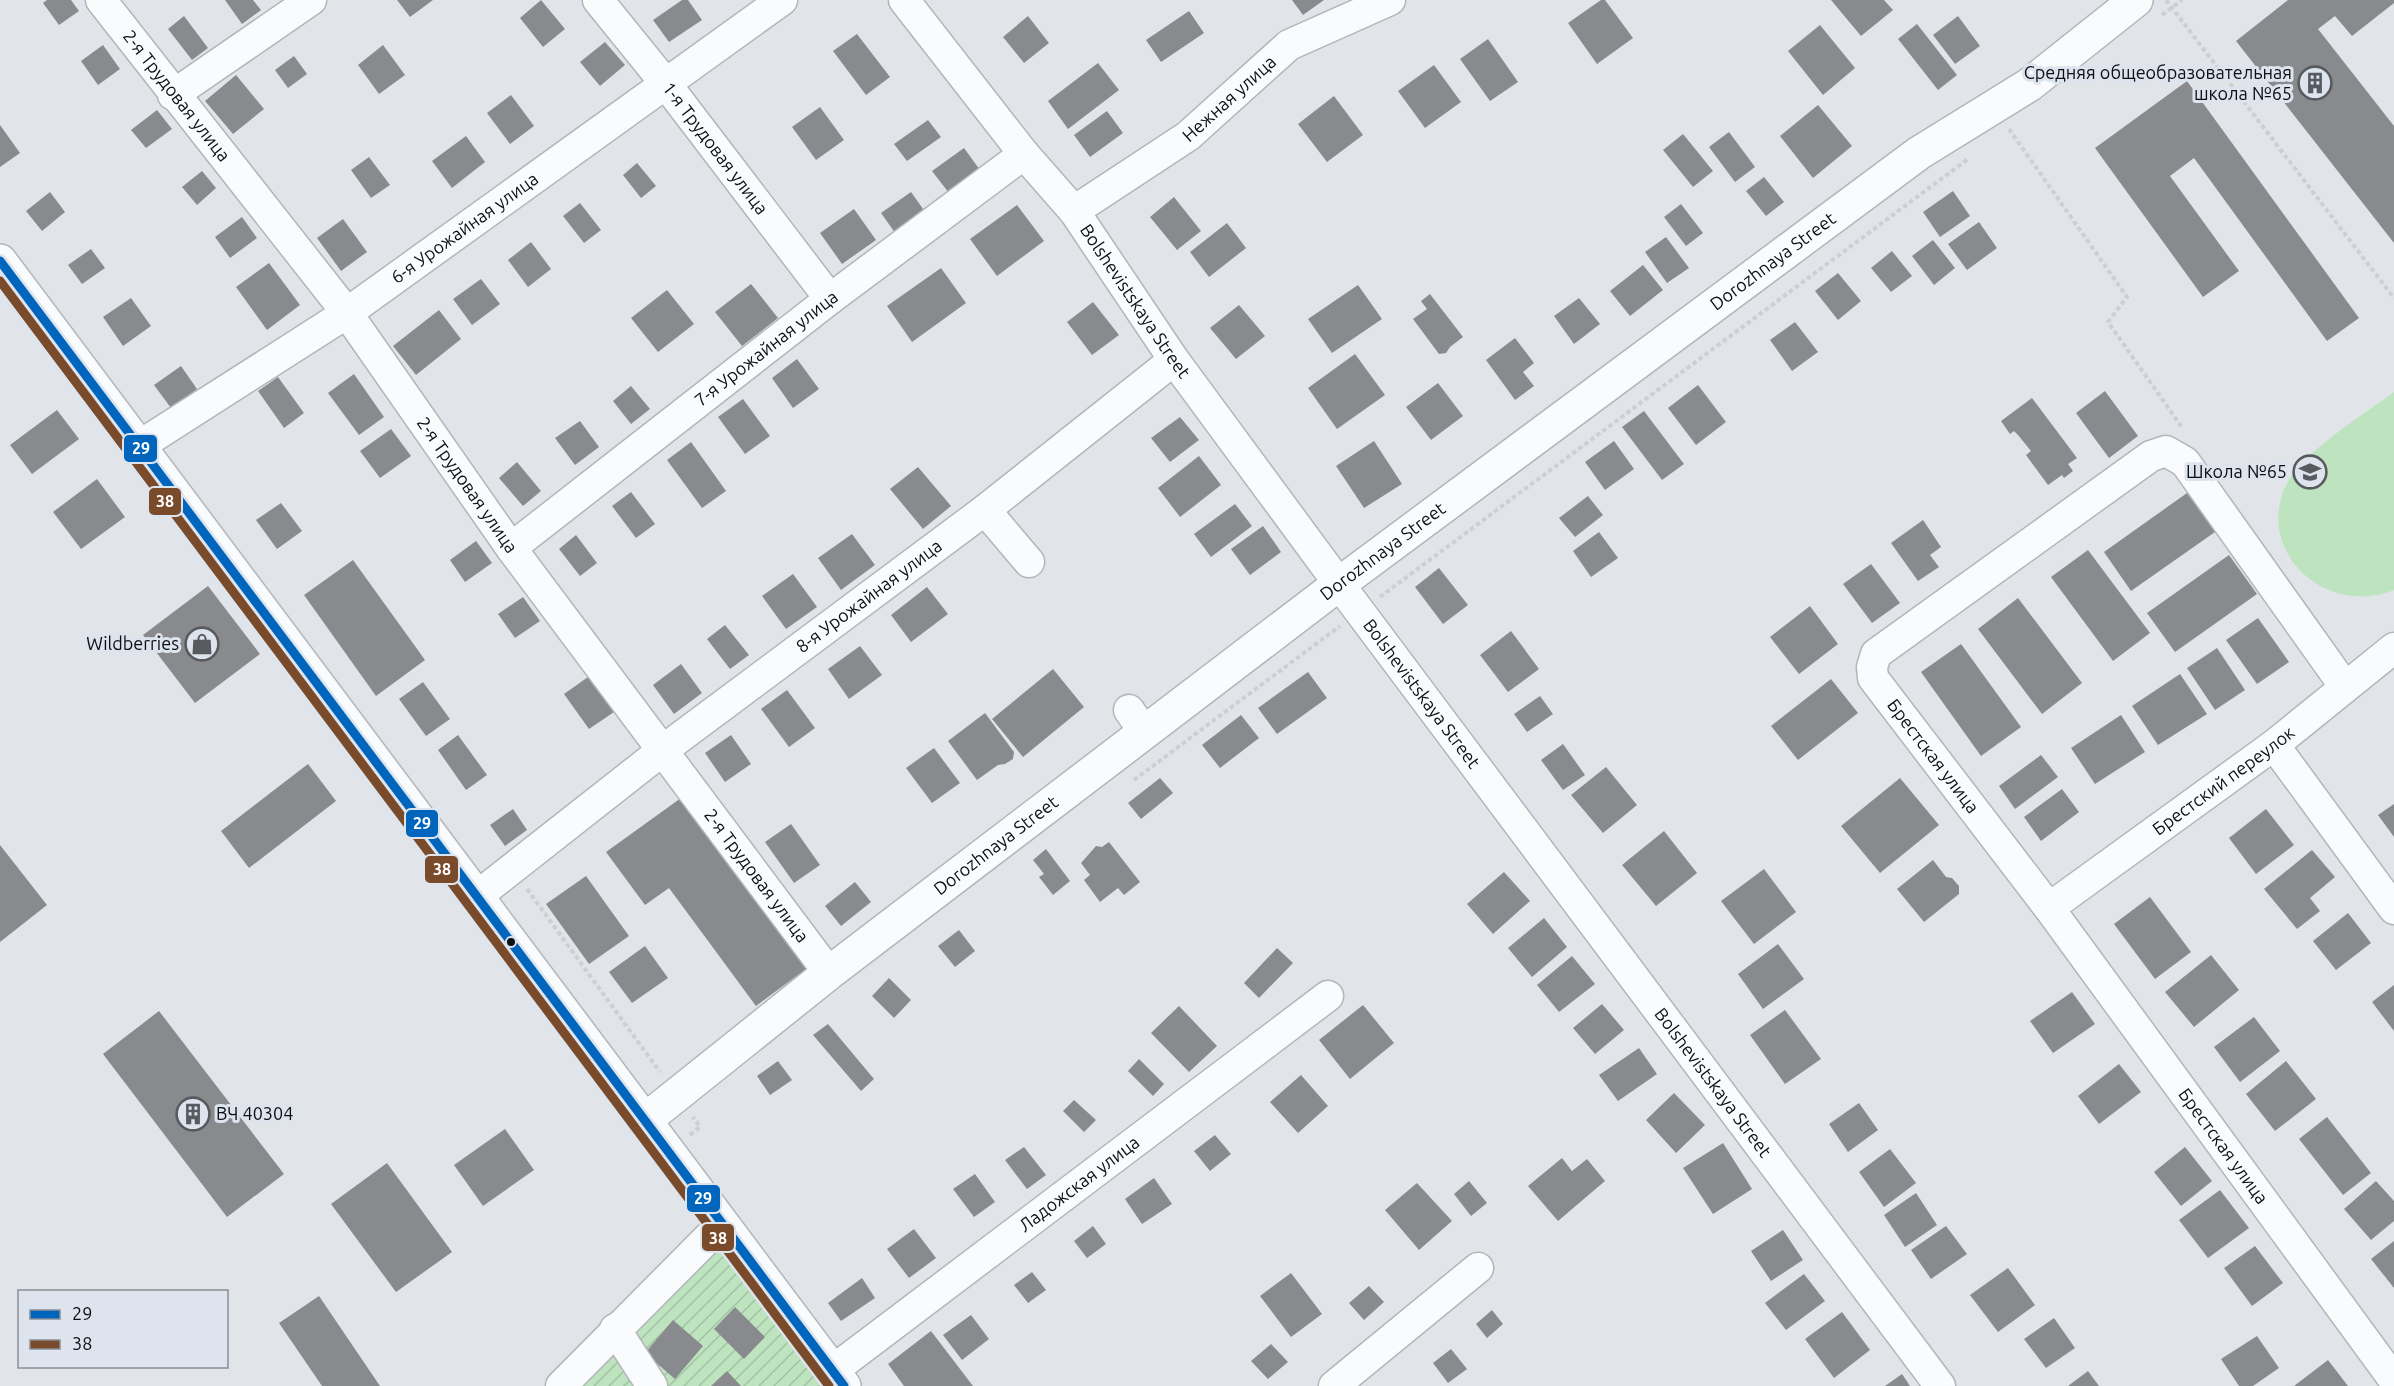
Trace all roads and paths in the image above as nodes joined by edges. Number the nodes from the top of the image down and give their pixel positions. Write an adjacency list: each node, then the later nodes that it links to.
1 (101, 0): 12 (street, 2-я Трудовая улица)
2 (311, 0): 12 (street)
3 (598, 0): 11 (street, 1-я Трудовая улица)
4 (782, 0): 11 (street, 6-я Урожайная улица)
5 (904, 0): 14 (street, Bolshevistskaya Street)
6 (1390, 0): 16 (street, Нежная улица)
7 (2166, 0): 9 (path)
8 (2182, 0): 9 (path)
9 (2171, 8): 10 (path); 18 (path)
10 (2144, 11): 13 (street, Dorozhnaya Street)
11 (666, 84): 19 (street, 1-я Трудовая улица); 20 (street, 6-я Урожайная улица)
12 (173, 95): 20 (street, 2-я Трудовая улица)
13 (2005, 123): 22 (path); 27 (street, Dorozhnaya Street)
14 (1024, 154): 16 (street, Bolshevistskaya Street); 19 (street, 7-я Урожайная улица)
15 (1971, 157): 28 (path)
16 (1074, 211): 21 (street, Bolshevistskaya Street)
17 (0, 261): 23 (street)
18 (2394, 298)
19 (830, 299): 25 (street, 7-я Урожайная улица)
20 (346, 313): 23 (street, 6-я Урожайная улица); 25 (street, 2-я Трудовая улица)
21 (1174, 360): 24 (street, 8-я Урожайная улица); 27 (street, Bolshevistskaya Street)
22 (2189, 437)
23 (139, 446): 35 (street)
24 (985, 510): 26 (street); 32 (street, 8-я Урожайная улица)
25 (511, 548): 32 (street, 2-я Трудовая улица)
26 (1029, 562)
27 (1339, 584): 28 (street, Bolshevistskaya Street); 38 (street, Dorozhnaya Street)
28 (1360, 612): 33 (path); 51 (street, Bolshevistskaya Street)
29 (2394, 648): 30 (street, Брестский переулок)
30 (2345, 687): 31 (street, Брестский переулок); 36 (street, Брестская улица)
31 (2274, 745): 36 (street, Брестский переулок); 37 (street)
32 (663, 750): 34 (street, 8-я Урожайная улица); 38 (street, 2-я Трудовая улица)
33 (1127, 784)
34 (513, 868): 35 (street, 8-я Урожайная улица); 40 (path)
35 (476, 897): 41 (street)
36 (2049, 908): 47 (street, Брестская улица)
37 (2394, 909)
38 (829, 973): 40 (street, Dorozhnaya Street)
39 (1328, 996): 46 (street, Ладожская улица)
40 (676, 1095): 41 (street, Dorozhnaya Street); 42 (path)
41 (644, 1121): 43 (street)
42 (700, 1127)
43 (722, 1224): 45 (street); 46 (street)
44 (1478, 1268): 50 (street)
45 (615, 1329): 48 (street); 49 (street)
46 (838, 1379)
47 (2394, 1380)
48 (561, 1386)
49 (652, 1386)
50 (1334, 1386)
51 (1940, 1386)

